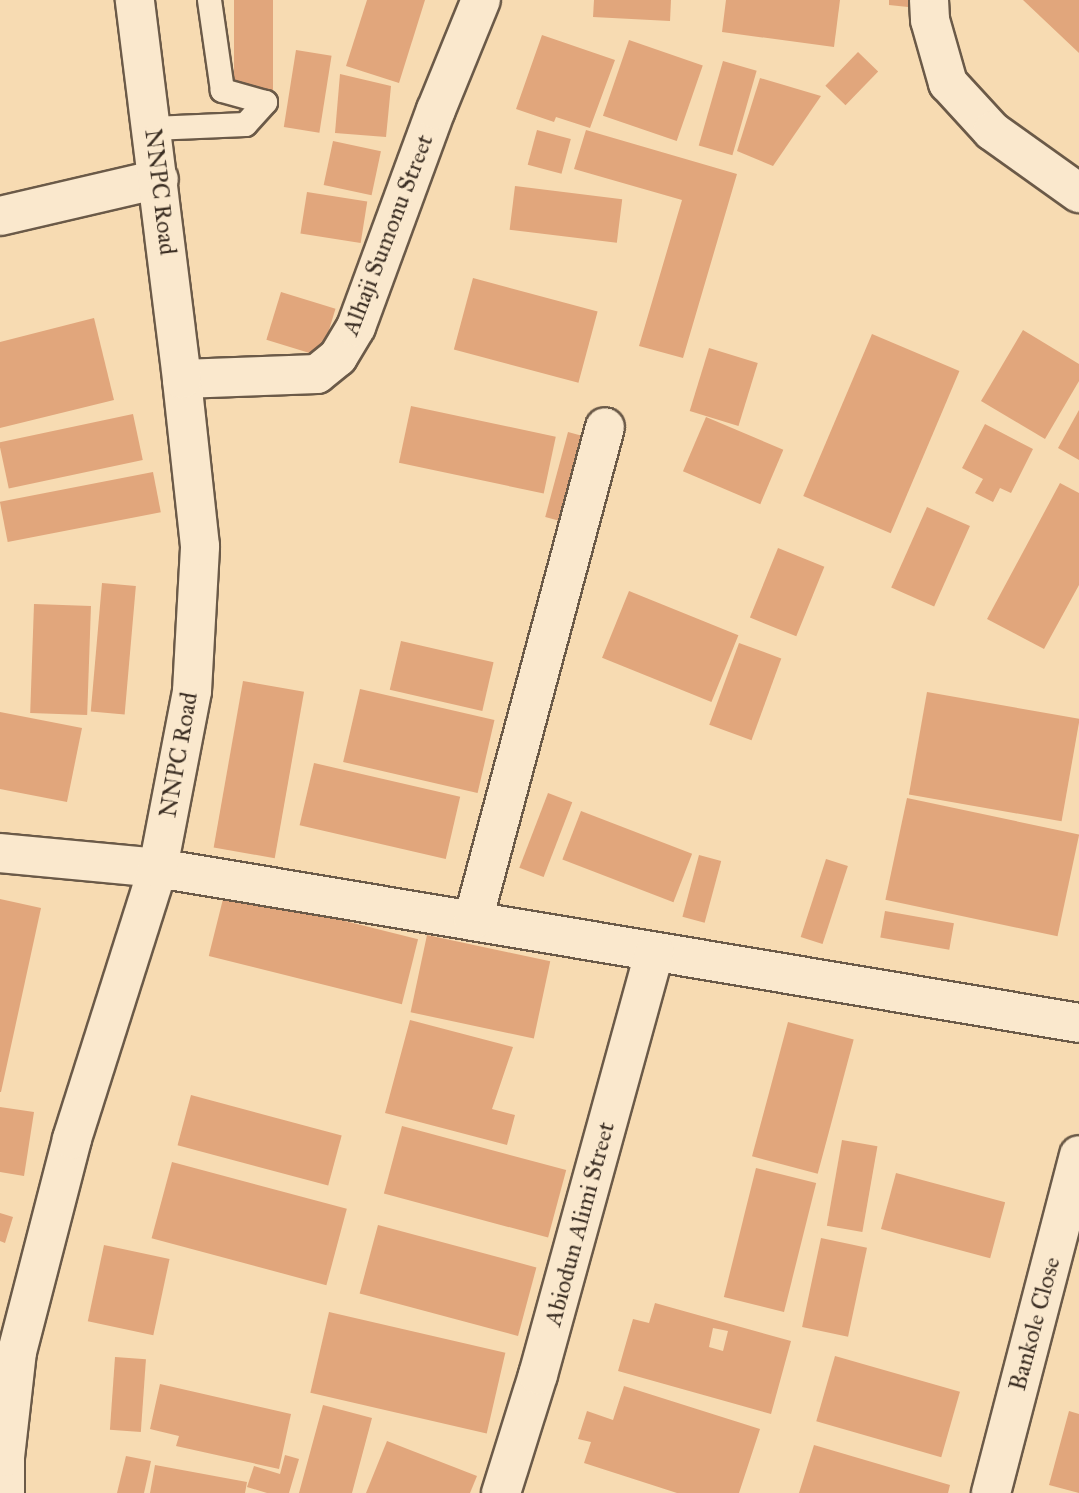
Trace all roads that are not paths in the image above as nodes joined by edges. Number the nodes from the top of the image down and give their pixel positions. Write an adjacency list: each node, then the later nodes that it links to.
1 (135, 0): 5 (street, NNPC Road)
2 (209, 0): 5 (lane)
3 (481, 0): 9 (street, Alhaji Sumonu Street)
4 (937, 7): 7 (street)
5 (152, 128): 6 (street, NNPC Road)
6 (159, 179): 8 (street); 9 (street, NNPC Road)
7 (1079, 193)
8 (0, 216)
9 (182, 379): 12 (street, NNPC Road)
10 (605, 427): 13 (street)
11 (0, 853): 12 (street)
12 (158, 868): 13 (street); 17 (street, NNPC Road)
13 (474, 920): 14 (street)
14 (654, 953): 15 (street); 18 (street, Abiodun Alimi Street)
15 (1079, 1023)
16 (1079, 1155): 19 (street, Bankole Close)
17 (5, 1493)
18 (501, 1493)
19 (991, 1493)

